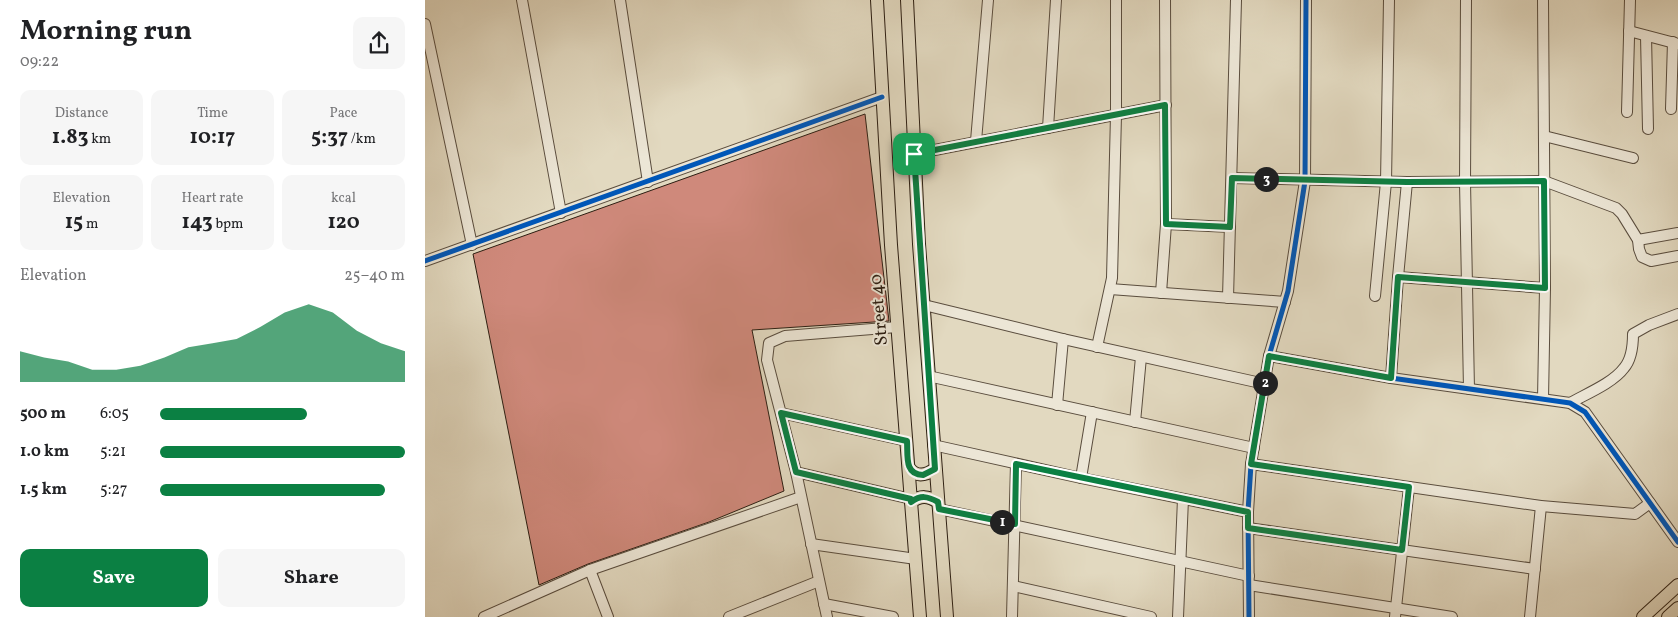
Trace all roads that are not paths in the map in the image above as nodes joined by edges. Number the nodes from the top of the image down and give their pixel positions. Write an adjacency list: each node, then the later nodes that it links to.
1 (522, 0): 37 (street)
2 (620, 0): 33 (street)
3 (877, 0): 19 (main road, Street 40)
4 (907, 0): 28 (main road)
5 (988, 0): 27 (street)
6 (1056, 0): 24 (street)
7 (1116, 0): 23 (street)
8 (1165, 0): 20 (street)
9 (1236, 0): 30 (street)
10 (1306, 0): 31 (street)
11 (1389, 0): 34 (street)
12 (1466, 0): 36 (street)
13 (1543, 0): 26 (street)
14 (1630, 0): 16 (street)
15 (425, 24): 42 (street)
16 (1629, 31): 17 (street); 22 (street)
17 (1646, 36): 18 (street); 25 (street)
18 (1675, 43): 21 (street)
19 (882, 98): 33 (street); 55 (main road, Street 40)
20 (1165, 105): 23 (street); 38 (street)
21 (1671, 110)
22 (1627, 112)
23 (1116, 115): 24 (street); 48 (street)
24 (1048, 128): 27 (street)
25 (1649, 129)
26 (1544, 136): 29 (street); 32 (street)
27 (976, 141): 28 (street)
28 (914, 154): 53 (main road)
29 (1633, 158)
30 (1232, 178): 31 (street); 39 (street)
31 (1305, 180): 34 (street); 52 (street)
32 (1544, 181): 36 (street); 41 (street); 47 (street)
33 (648, 182): 37 (street)
34 (1386, 182): 35 (street); 50 (street)
35 (1407, 182): 36 (street); 45 (street)
36 (1465, 182): 46 (street)
37 (561, 213): 42 (street)
38 (1166, 224): 39 (street); 49 (street)
39 (1230, 227): 51 (street)
40 (1678, 233): 41 (street)
41 (1638, 240): 43 (street)
42 (472, 245): 44 (street)
43 (1678, 256)
44 (425, 261)
45 (1398, 277): 46 (street); 61 (street)
46 (1467, 281): 47 (street); 63 (street)
47 (1545, 288): 64 (street)
48 (1110, 289): 49 (street); 57 (street)
49 (1161, 293): 51 (street)
50 (1375, 296)
51 (1228, 298): 52 (street)
52 (1285, 302): 58 (street)
53 (925, 305): 56 (street); 60 (main road)
54 (1678, 314): 65 (street)
55 (897, 328): 68 (street); 70 (main road, Street 40)
56 (1063, 339): 57 (street); 66 (street)
57 (1097, 347): 59 (street)
58 (1269, 356): 61 (street); 62 (street)
59 (1141, 357): 62 (street); 69 (street)
60 (928, 376): 66 (street); 71 (main road)
61 (1391, 378): 63 (street)
62 (1265, 384): 72 (street)
63 (1469, 389): 64 (street)
64 (1543, 399): 65 (street)
65 (1570, 403): 83 (street)
66 (1057, 405): 67 (street)
67 (1091, 412): 69 (street); 78 (street)
68 (781, 413): 70 (street); 77 (street)
69 (1135, 422): 72 (street)
70 (907, 441): 75 (main road, Street 40)
71 (933, 445): 73 (street); 76 (main road)
72 (1254, 448): 74 (street)
73 (1016, 464): 78 (street); 87 (street)
74 (1251, 464): 79 (street); 86 (street)
75 (909, 468): 76 (main road); 82 (main road, Street 40)
76 (935, 469): 84 (main road)
77 (796, 472): 80 (street); 82 (street)
78 (1081, 478): 81 (street)
79 (1409, 487): 85 (street); 91 (street)
80 (801, 497): 90 (street); 95 (street)
81 (1183, 499): 86 (street); 93 (street)
82 (911, 501): 84 (main road); 92 (main road, Street 40)
83 (1650, 503): 85 (street); 89 (street)
84 (938, 505): 87 (street); 109 (main road)
85 (1541, 506): 94 (street)
86 (1248, 512): 88 (street)
87 (1015, 524): 93 (street); 99 (street)
88 (1248, 528): 91 (street); 97 (street)
89 (1678, 542)
90 (811, 544): 92 (street); 96 (street)
91 (1402, 550): 94 (street); 102 (street)
92 (916, 559): 108 (main road, Street 40)
93 (1180, 561): 97 (street); 112 (street)
94 (1535, 568): 115 (street)
95 (590, 570): 103 (street); 104 (street)
96 (819, 581): 100 (street); 105 (street)
97 (1249, 581): 102 (street); 113 (street)
98 (1678, 585): 116 (main road)
99 (1013, 586): 110 (street); 111 (street)
100 (824, 604): 106 (street); 107 (street)
101 (1678, 608): 117 (main road)
102 (1395, 613): 114 (street)
103 (484, 617)
104 (608, 617)
105 (729, 617)
106 (827, 617)
107 (893, 617)
108 (920, 617)
109 (947, 617)
110 (1012, 617)
111 (1151, 617)
112 (1178, 617)
113 (1249, 617)
114 (1452, 617)
115 (1530, 617)
116 (1643, 617)
117 (1668, 617)

